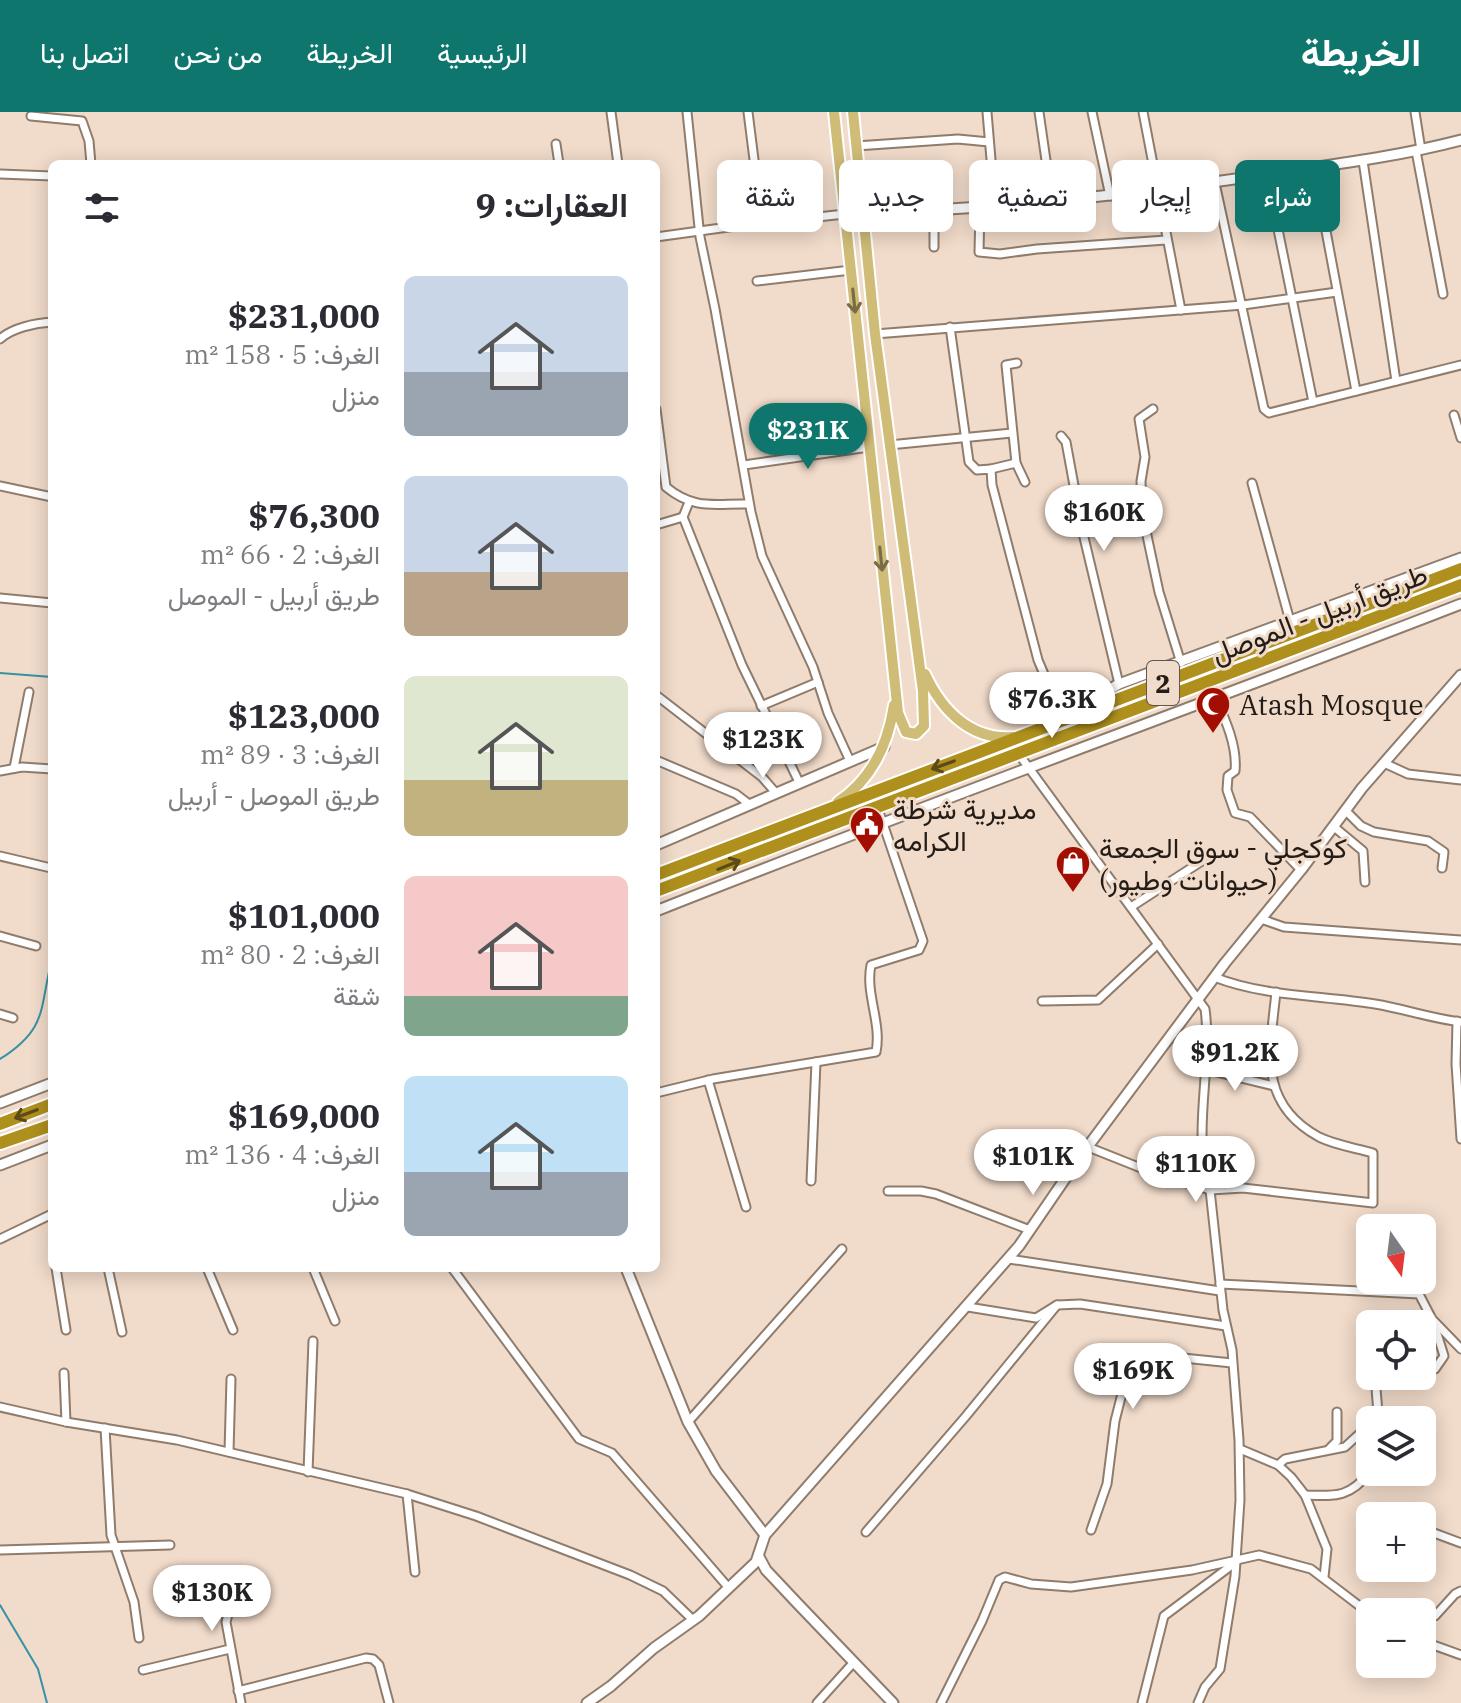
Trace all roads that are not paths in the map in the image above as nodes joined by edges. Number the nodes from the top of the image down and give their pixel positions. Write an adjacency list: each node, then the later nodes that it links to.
1 (611, 112): 19 (street)
2 (687, 112): 34 (street)
3 (748, 112): 20 (street)
4 (834, 112): 21 (main road)
5 (853, 112): 15 (main road)
6 (987, 112): 12 (street)
7 (1039, 112): 24 (street)
8 (1092, 112): 30 (street)
9 (1143, 112): 25 (street)
10 (1415, 112): 16 (street)
11 (31, 116): 17 (street)
12 (989, 142): 15 (street); 23 (street)
13 (556, 144): 18 (street)
14 (1460, 144): 16 (street)
15 (856, 146): 22 (main road)
16 (1418, 151): 26 (street); 48 (street)
17 (91, 160)
18 (558, 160)
19 (617, 160)
20 (754, 160)
21 (839, 160)
22 (857, 160)
23 (991, 160)
24 (1046, 160)
25 (1152, 160)
26 (1363, 161): 27 (street); 58 (street)
27 (1340, 164)
28 (0, 174): 29 (street)
29 (48, 176)
30 (1110, 196): 31 (street)
31 (1096, 197)
32 (1219, 200): 50 (street)
33 (717, 228): 34 (street)
34 (699, 230): 42 (street); 71 (street)
35 (847, 232): 45 (main road)
36 (865, 232): 54 (main road)
37 (934, 232): 44 (street)
38 (979, 232): 43 (street)
39 (1165, 232): 43 (street)
40 (1278, 232): 49 (street)
41 (1326, 232): 47 (street)
42 (660, 236)
43 (1166, 240): 51 (street)
44 (934, 247)
45 (851, 270): 46 (street); 69 (main road, one-way to 69)
46 (757, 281)
47 (1337, 292): 49 (street); 59 (street)
48 (1443, 294)
49 (1292, 299): 50 (street); 60 (street)
50 (1243, 305): 51 (street); 60 (street)
51 (1181, 310): 53 (street)
52 (48, 322): 55 (street)
53 (950, 327): 54 (street); 65 (street)
54 (875, 334): 68 (main road)
55 (0, 339)
56 (1017, 363): 63 (street)
57 (1461, 365): 58 (street)
58 (1396, 381): 59 (street)
59 (1356, 391): 60 (street)
60 (1313, 402)
61 (1153, 409): 93 (street)
62 (1454, 415): 66 (street)
63 (1012, 433): 65 (street); 70 (street)
64 (1061, 436): 97 (street)
65 (964, 437): 68 (street); 72 (street)
66 (1461, 438)
67 (660, 440): 76 (street)
68 (889, 445): 92 (main road)
69 (869, 447): 71 (street); 98 (main road, one-way to 98)
70 (1016, 463): 72 (street); 73 (street)
71 (744, 465): 80 (street)
72 (991, 469): 103 (street)
73 (1025, 482)
74 (1252, 483): 91 (street)
75 (0, 486): 78 (street)
76 (666, 487): 77 (street); 79 (street)
77 (660, 488)
78 (48, 496)
79 (689, 502): 80 (street); 81 (street)
80 (749, 504): 96 (street)
81 (683, 517): 82 (street); 102 (street)
82 (660, 524)
83 (1461, 558): 91 (street)
84 (1461, 569): 85 (highway, 2)
85 (1430, 579): 87 (highway); 104 (highway, 2)
86 (1461, 585): 87 (highway, طريق أربيل - الموصل / 2)
87 (1438, 594): 95 (highway, طريق أربيل - الموصل / 2)
88 (0, 598): 89 (street)
89 (48, 603)
90 (1461, 604): 101 (street)
91 (1290, 621): 93 (street)
92 (919, 660): 98 (main road); 105 (main road)
93 (1181, 663): 97 (street)
94 (1461, 675): 110 (street)
95 (1208, 681): 101 (street); 107 (highway, طريق أربيل - الموصل / 2)
96 (818, 682): 102 (street); 108 (street)
97 (1119, 684): 103 (street)
98 (895, 687): 106 (main road)
99 (29, 692): 112 (street)
100 (660, 698): 117 (street)
101 (1215, 699): 111 (street); 129 (street)
102 (761, 706): 116 (street)
103 (1062, 717): 104 (street)
104 (1049, 726): 105 (highway, 2)
105 (1030, 733): 121 (highway, 2, one-way to 121)
106 (884, 747): 108 (street); 121 (main road)
107 (1018, 753): 111 (street); 119 (highway, طريق أربيل - الموصل / 2)
108 (850, 761): 116 (street)
109 (660, 762): 118 (street)
110 (1384, 763): 115 (street); 120 (street)
111 (1029, 766): 122 (street); 133 (street)
112 (14, 768): 113 (street); 114 (street)
113 (48, 769)
114 (0, 771)
115 (1461, 780)
116 (799, 782): 117 (street)
117 (776, 793): 118 (street)
118 (749, 804): 124 (street)
119 (877, 806): 122 (street); 132 (highway, طريق أربيل - الموصل / 2, one-way to 119)
120 (1345, 810): 123 (street); 128 (street)
121 (822, 811): 130 (highway, 2)
122 (885, 823): 134 (street); 147 (street)
123 (1333, 826): 129 (street); 131 (street)
124 (660, 843)
125 (0, 856): 127 (street)
126 (1202, 861): 133 (street)
127 (48, 867)
128 (1442, 868)
129 (1301, 870): 135 (street)
130 (660, 873)
131 (1365, 882)
132 (660, 889)
133 (1131, 907): 138 (street)
134 (660, 909)
135 (1261, 919): 137 (street); 140 (street)
136 (0, 936): 139 (street)
137 (1461, 940)
138 (1158, 944): 142 (street); 143 (street)
139 (36, 946)
140 (1214, 977): 141 (street); 142 (street)
141 (1276, 992): 146 (street); 151 (street)
142 (1199, 998): 148 (street); 160 (street)
143 (1042, 1001)
144 (0, 1014): 145 (street)
145 (13, 1018)
146 (1459, 1022): 157 (street)
147 (816, 1062): 149 (street); 162 (street)
148 (1204, 1069): 151 (street); 163 (street)
149 (708, 1080): 152 (street); 165 (street)
150 (48, 1085): 153 (street)
151 (1274, 1086): 163 (street)
152 (660, 1092)
153 (0, 1103)
154 (48, 1106): 155 (highway, one-way to 155)
155 (0, 1124)
156 (48, 1126): 158 (highway)
157 (1461, 1139)
158 (0, 1143)
159 (48, 1147): 161 (street)
160 (1088, 1147): 163 (street); 167 (street)
161 (0, 1165)
162 (811, 1181)
163 (1210, 1190): 177 (street)
164 (888, 1191): 167 (street)
165 (746, 1207)
166 (48, 1216): 168 (street)
167 (1030, 1230): 170 (street)
168 (0, 1239)
169 (842, 1249): 197 (street)
170 (1009, 1259): 177 (street); 179 (street)
171 (57, 1272): 184 (street)
172 (109, 1272): 187 (street)
173 (209, 1272): 185 (street)
174 (315, 1272): 181 (street)
175 (455, 1272): 220 (street)
176 (628, 1272): 197 (street)
177 (1220, 1288): 180 (street); 183 (street)
178 (1057, 1305): 179 (street); 183 (street); 209 (street)
179 (968, 1307): 211 (street)
180 (1427, 1310)
181 (335, 1321)
182 (1436, 1323): 189 (street)
183 (1226, 1326): 190 (street)
184 (66, 1330)
185 (233, 1330)
186 (1436, 1331): 191 (street)
187 (122, 1332)
188 (313, 1341): 204 (street)
189 (1461, 1349)
190 (1232, 1363): 200 (street); 208 (street)
191 (1436, 1368)
192 (64, 1373): 196 (street)
193 (231, 1379): 202 (street)
194 (0, 1407): 196 (street)
195 (1337, 1412): 201 (street)
196 (66, 1422): 198 (street)
197 (688, 1422): 211 (street)
198 (105, 1428): 202 (street); 214 (street)
199 (1356, 1437): 201 (street)
200 (1240, 1449): 203 (street); 217 (street)
201 (1328, 1449): 203 (street)
202 (229, 1452): 204 (street)
203 (1278, 1465): 207 (street)
204 (308, 1472): 206 (street)
205 (1356, 1486): 207 (street)
206 (407, 1494): 218 (street); 225 (street)
207 (1305, 1495): 219 (street)
208 (1091, 1530)
209 (866, 1532)
210 (1436, 1534): 212 (street)
211 (765, 1535): 216 (street)
212 (1461, 1543)
213 (170, 1545): 214 (street)
214 (114, 1548): 215 (street); 226 (street)
215 (0, 1550)
216 (759, 1557): 220 (street); 230 (street)
217 (1236, 1561): 219 (street); 238 (street); 239 (street); 240 (street)
218 (415, 1572)
219 (1324, 1577): 223 (street)
220 (728, 1587): 225 (street)
221 (1461, 1591): 224 (street)
222 (256, 1595): 228 (street)
223 (1356, 1603)
224 (1436, 1615)
225 (693, 1620): 235 (street)
226 (139, 1638)
227 (1436, 1646): 229 (street)
228 (230, 1649): 231 (street); 232 (street)
229 (1461, 1655)
230 (854, 1662): 236 (street); 237 (street)
231 (143, 1670)
232 (238, 1691): 233 (street); 234 (street)
233 (241, 1703)
234 (389, 1703)
235 (587, 1703)
236 (817, 1703)
237 (893, 1703)
238 (941, 1703)
239 (1142, 1703)
240 (1198, 1703)

